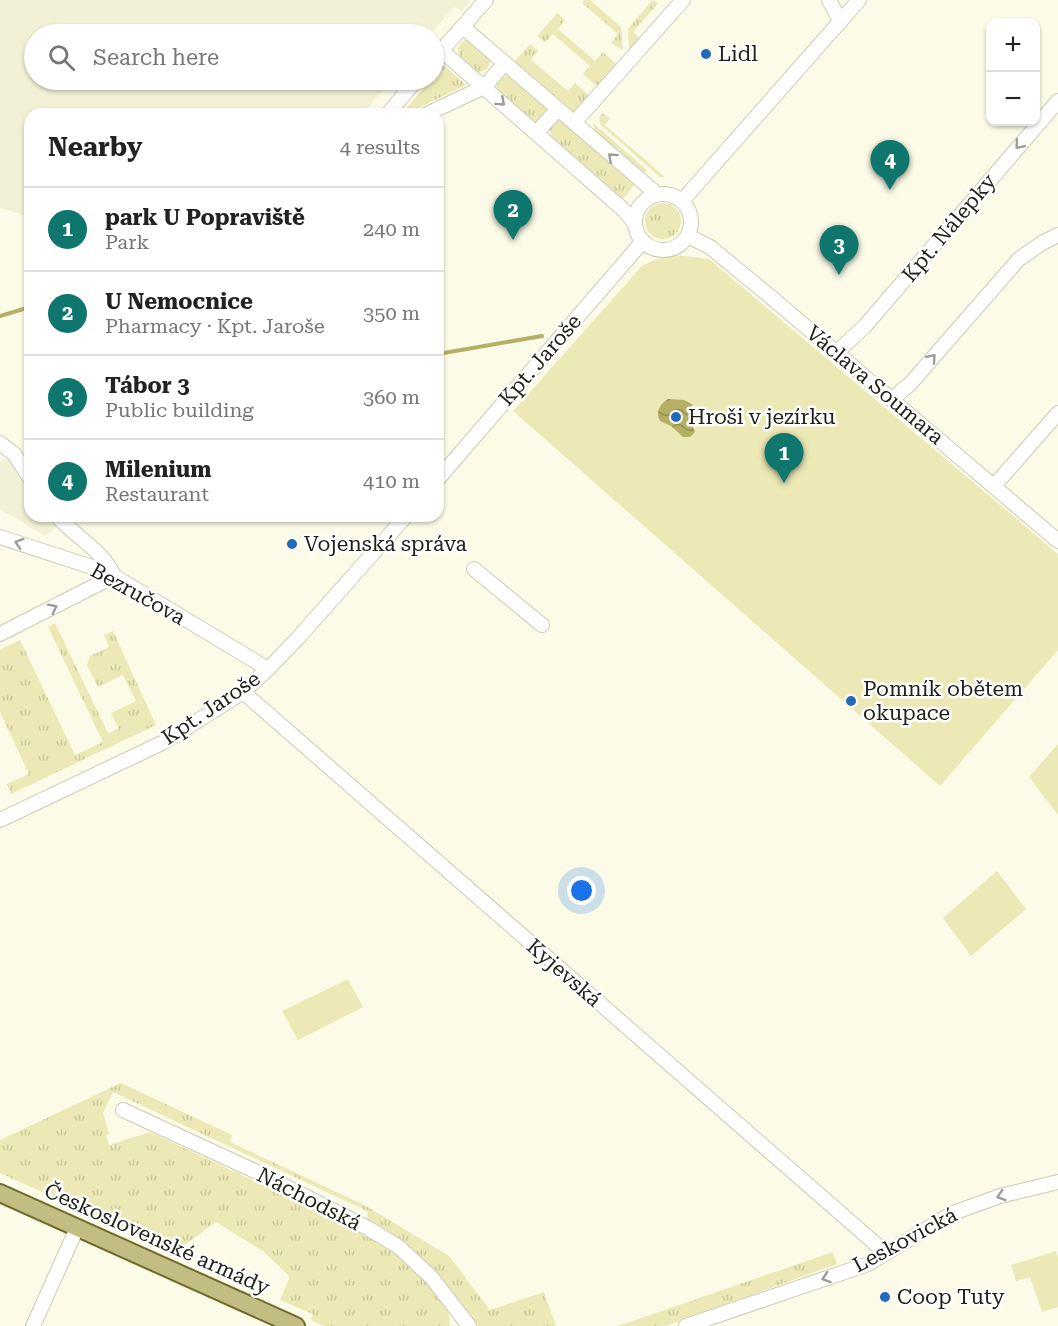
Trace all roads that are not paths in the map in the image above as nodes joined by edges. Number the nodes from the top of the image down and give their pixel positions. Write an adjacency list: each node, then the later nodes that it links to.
1 (486, 0): 6 (street)
2 (683, 0): 16 (street)
3 (829, 0): 5 (street)
4 (859, 0): 5 (street)
5 (840, 21): 19 (street)
6 (463, 27): 7 (street); 9 (street)
7 (444, 47)
8 (444, 59): 10 (street)
9 (505, 63): 10 (street); 15 (street)
10 (484, 87): 14 (street); 17 (street, one-way to 17)
11 (408, 90): 13 (street)
12 (1058, 101): 24 (street, Kpt. Nálepky, one-way to 24)
13 (393, 108)
14 (440, 108)
15 (558, 109): 16 (street); 17 (street)
16 (574, 123): 18 (street, one-way to 16)
17 (536, 133): 20 (street)
18 (657, 194): 19 (street); 20 (street)
19 (682, 201): 22 (street)
20 (635, 224): 23 (street)
21 (1058, 235): 25 (street, one-way to 21)
22 (688, 236): 23 (street); 24 (street, Václava Soumara)
23 (643, 241): 29 (street, Kpt. Jaroše)
24 (837, 352): 25 (street, Václava Soumara)
25 (892, 399): 30 (street, Václava Soumara)
26 (1058, 413): 30 (street)
27 (0, 443): 28 (street)
28 (24, 469)
29 (444, 472)
30 (994, 486): 34 (street, Václava Soumara)
31 (62, 522): 36 (street)
32 (401, 522): 39 (street, Kpt. Jaroše)
33 (0, 537): 36 (street, Bezručova, one-way to 33)
34 (1058, 541)
35 (474, 568): 37 (street)
36 (114, 576): 38 (street, one-way to 36); 39 (street, Bezručova)
37 (542, 625)
38 (0, 634)
39 (268, 669): 40 (street, Kpt. Jaroše)
40 (243, 692): 41 (street, Kpt. Jaroše); 46 (street, Kyjevská)
41 (0, 819)
42 (123, 1110): 47 (street, Náchodská)
43 (1058, 1182): 46 (street, Leskovická, one-way to 46)
44 (0, 1193): 45 (main road, Československé armády)
45 (76, 1228): 48 (street); 49 (main road, Československé armády)
46 (886, 1253): 50 (street, Leskovická, one-way to 50)
47 (467, 1325)
48 (33, 1326)
49 (296, 1326)
50 (686, 1326)

